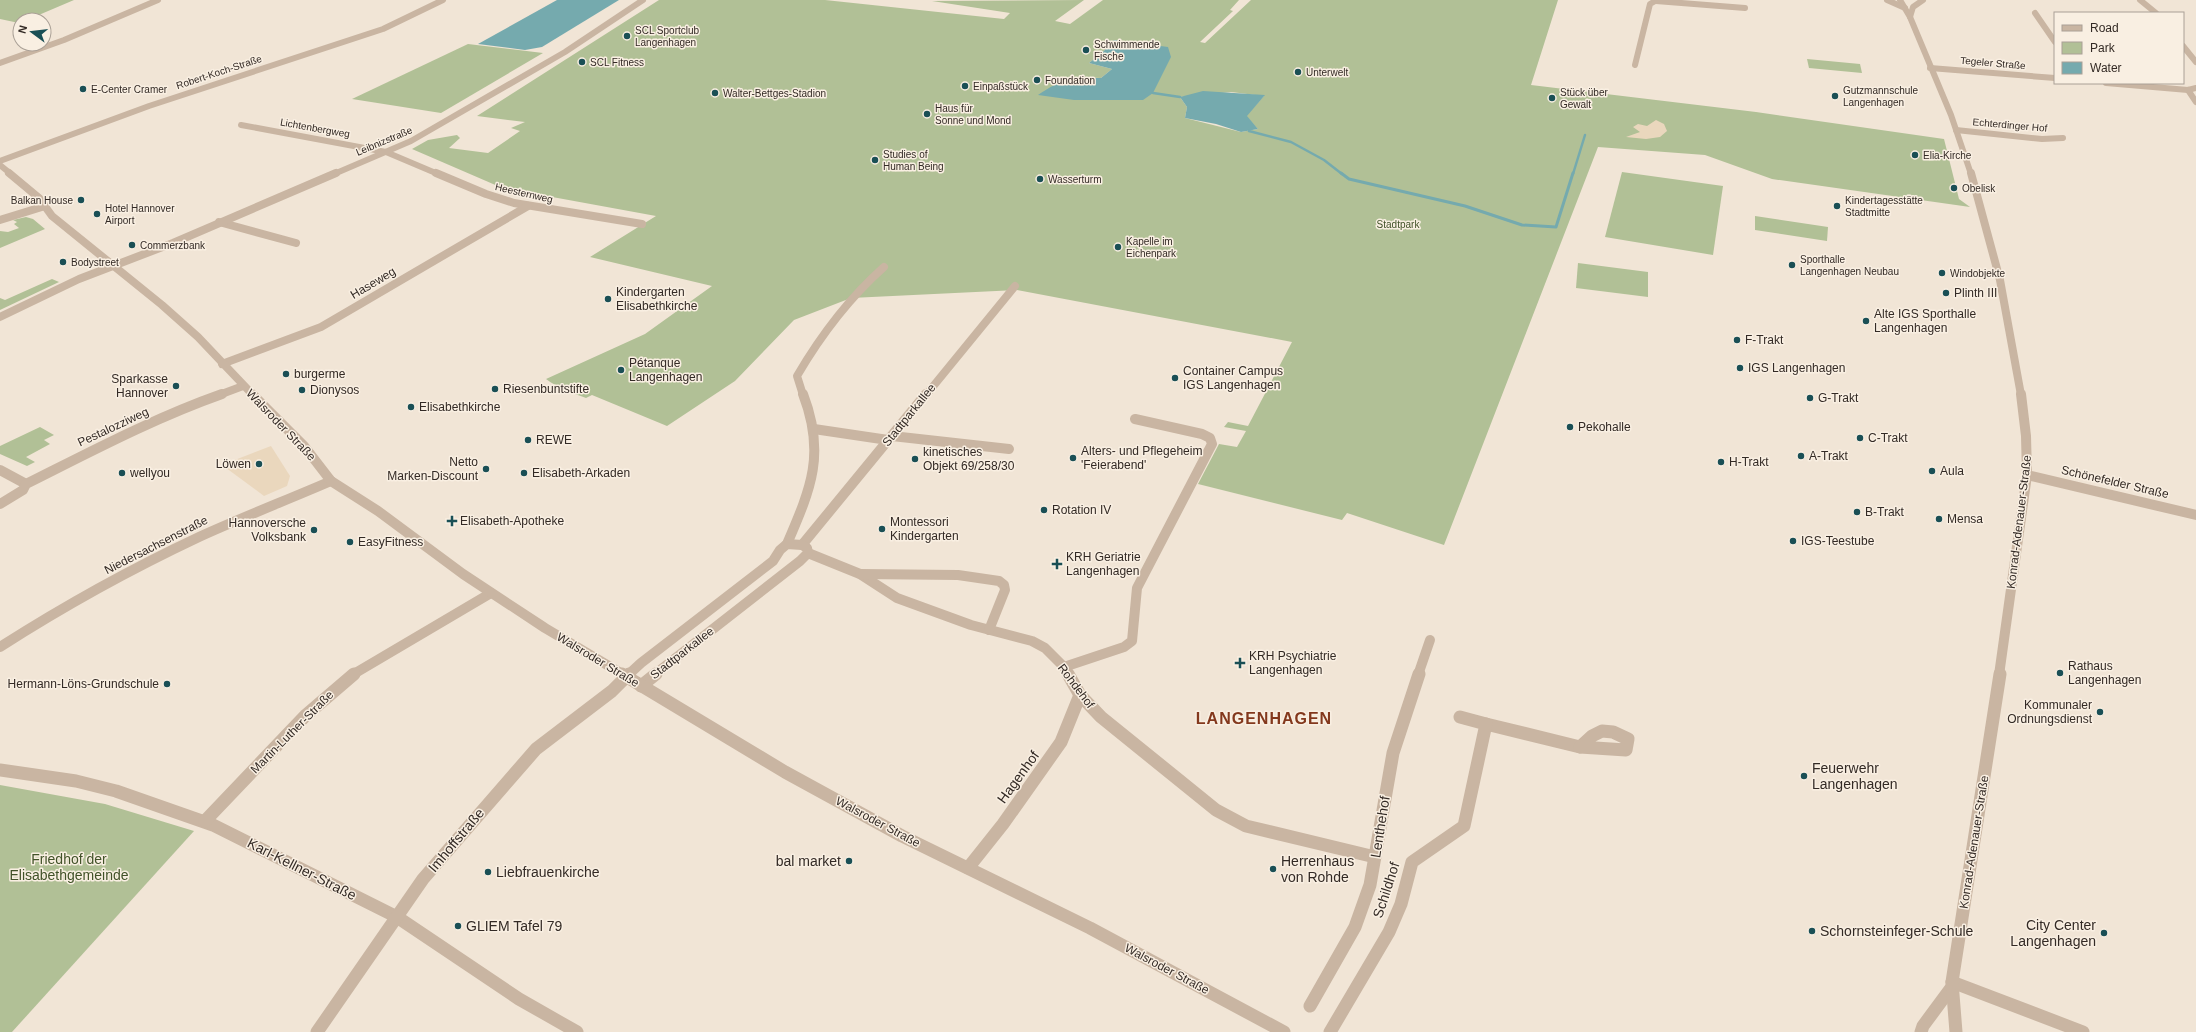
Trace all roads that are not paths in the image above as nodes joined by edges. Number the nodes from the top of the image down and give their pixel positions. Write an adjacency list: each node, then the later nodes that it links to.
1 (158, 0): 17 (street)
2 (443, 0): 29 (street, Robert-Koch-Straße)
3 (643, 0): 28 (street, Leibnizstraße)
4 (1657, 0): 9 (street); 18 (street)
5 (1887, 0): 10 (street)
6 (1900, 0): 10 (street, Konrad-Adenauer-Straße)
7 (1923, 0): 13 (street)
8 (2140, 0): 11 (street)
9 (1744, 8)
10 (1905, 8): 13 (street, Konrad-Adenauer-Straße)
11 (2155, 12)
12 (2035, 13): 14 (street)
13 (1910, 17): 19 (street, Konrad-Adenauer-Straße)
14 (2054, 41)
15 (2184, 47): 16 (street)
16 (2196, 62)
17 (0, 63)
18 (1635, 65)
19 (1930, 68): 20 (street, Tegeler Straße); 26 (street, Konrad-Adenauer-Straße)
20 (2054, 78)
21 (2118, 84): 23 (street)
22 (2196, 88): 23 (street)
23 (2188, 90): 24 (street)
24 (2196, 102)
25 (241, 125): 28 (street, Lichtenbergweg)
26 (1956, 130): 27 (street, Echterdinger Hof); 48 (street, Konrad-Adenauer-Straße)
27 (2063, 138)
28 (386, 152): 32 (street, Heesternweg); 34 (street, Leibnizstraße)
29 (0, 161)
30 (0, 165): 31 (street, Walsroder Straße)
31 (45, 206): 33 (street); 37 (street, Walsroder Straße)
32 (528, 206): 35 (street, Heesternweg); 41 (street, Haseweg)
33 (0, 220)
34 (219, 222): 36 (street); 37 (street, Leibnizstraße)
35 (642, 224)
36 (296, 243)
37 (114, 266): 40 (street, Leibnizstraße); 41 (street, Walsroder Straße)
38 (884, 268): 44 (street, Stadtparkallee)
39 (1015, 286): 45 (street, Stadtparkallee)
40 (0, 317)
41 (222, 364): 42 (street, Walsroder Straße)
42 (243, 386): 49 (street, Walsroder Straße); 50 (street, Pestalozziweg)
43 (1135, 420): 60 (street)
44 (814, 429): 45 (street); 53 (street, Stadtparkallee)
45 (890, 438): 46 (street); 54 (street, Stadtparkallee)
46 (1009, 449)
47 (0, 470): 50 (street)
48 (2027, 475): 52 (street, Schönefelder Straße); 72 (street, Konrad-Adenauer-Straße)
49 (331, 481): 56 (street, Walsroder Straße); 59 (street, Niedersachsenstraße)
50 (26, 484): 51 (street, Pestalozziweg)
51 (0, 504)
52 (2196, 515)
53 (783, 547): 54 (street); 61 (street, Stadtparkallee)
54 (803, 553): 55 (street, Rohdehof); 62 (street, Stadtparkallee)
55 (860, 574): 57 (street, Rohdehof); 57 (street)
56 (491, 593): 61 (street, Walsroder Straße); 68 (street, Martin-Luther-Straße)
57 (989, 630): 60 (street, Rohdehof)
58 (1430, 640): 69 (street, Lenthehof)
59 (0, 647)
60 (1064, 667): 63 (street, Rohdehof)
61 (627, 677): 62 (street, Walsroder Straße); 71 (street, Imhoffstraße)
62 (641, 686): 70 (street, Walsroder Straße)
63 (1080, 695): 69 (street, Rohdehof); 70 (street, Hagenhof)
64 (1460, 717): 65 (street)
65 (1486, 724): 66 (street); 77 (street, Schildhof)
66 (1580, 747)
67 (0, 770): 68 (street, Karl-Kellner-Straße)
68 (205, 822): 71 (street, Karl-Kellner-Straße)
69 (1375, 857): 73 (street, Lenthehof)
70 (968, 868): 76 (street, Walsroder Straße)
71 (396, 917): 74 (street, Imhoffstraße); 75 (street, Karl-Kellner-Straße)
72 (1952, 985): 78 (street, Konrad-Adenauer-Straße); 79 (street, Konrad-Adenauer-Straße); 80 (street)
73 (1310, 1006)
74 (317, 1032)
75 (577, 1032)
76 (1284, 1032)
77 (1330, 1032)
78 (1922, 1032)
79 (1956, 1032)
80 (2083, 1032)

